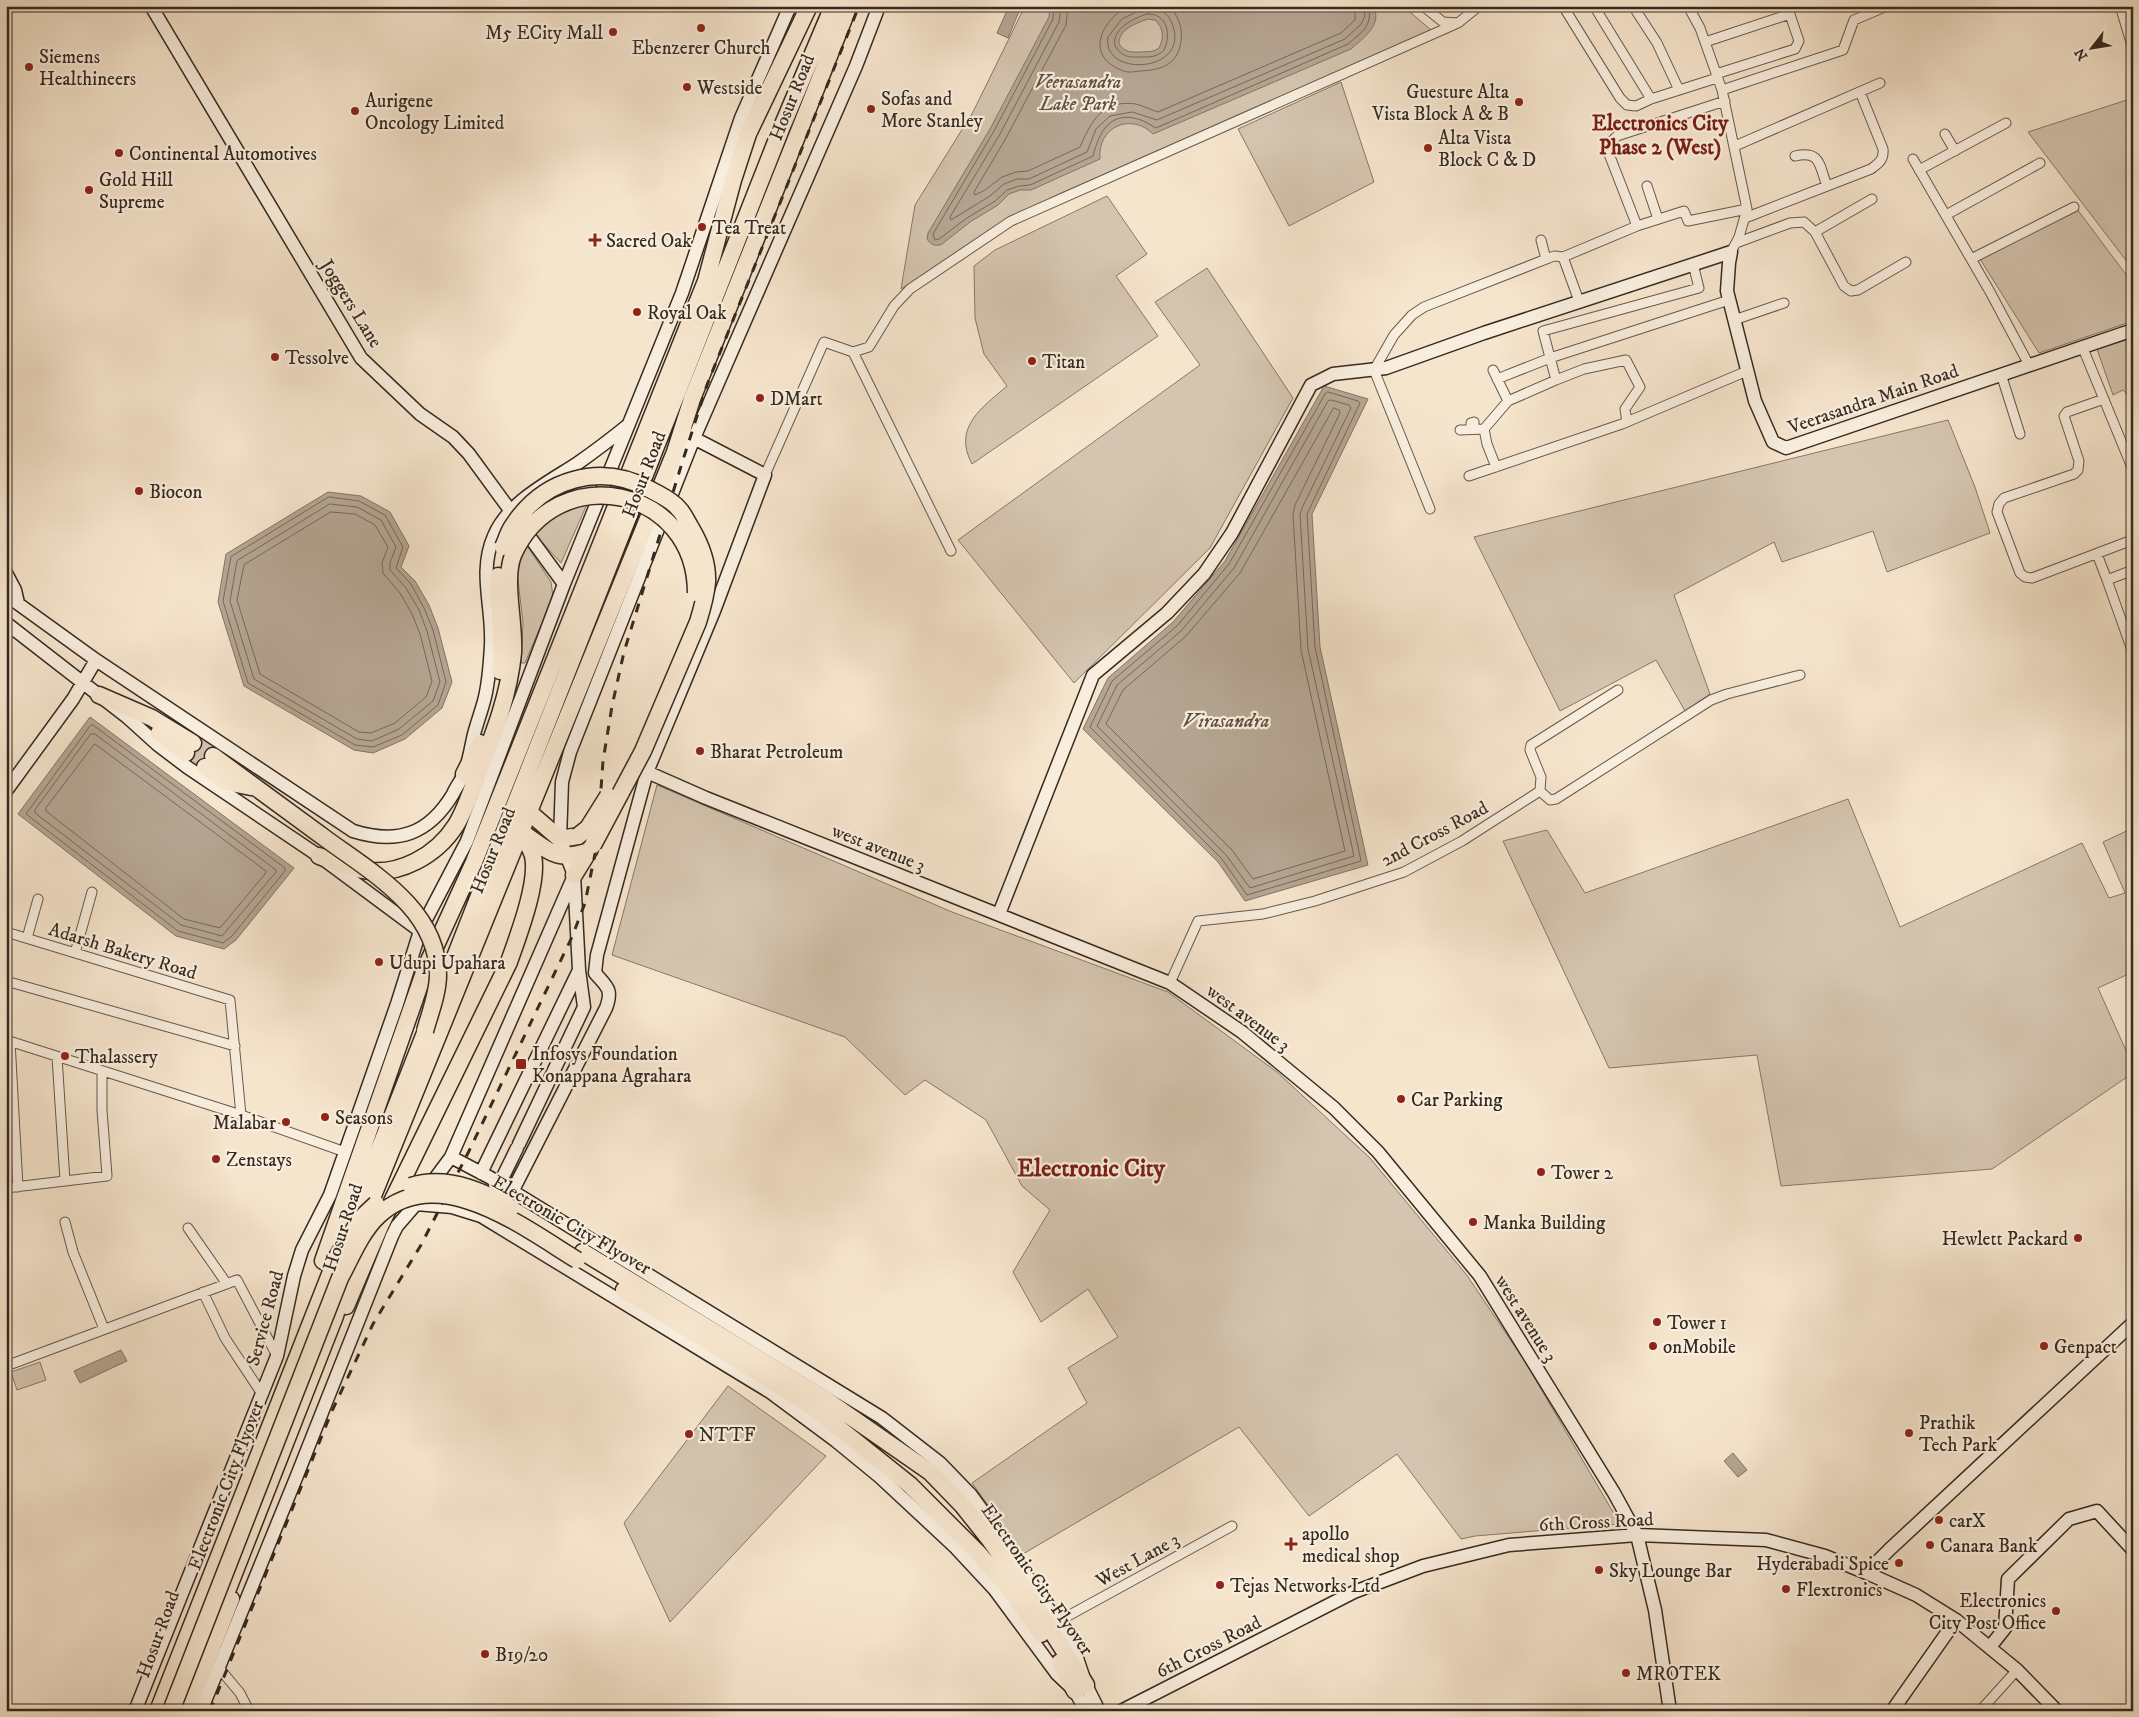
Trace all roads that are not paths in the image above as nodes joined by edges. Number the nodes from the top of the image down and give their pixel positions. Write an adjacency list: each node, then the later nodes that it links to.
1 (151, 6): 76 (street, Joggers Lane)
2 (790, 6): 66 (street, Service Road)
3 (809, 6): 155 (highway, Hosur Road)
4 (833, 6): 117 (highway, bridge)
5 (849, 6): 70 (highway, Hosur Road)
6 (879, 6): 70 (street)
7 (1423, 6): 16 (street)
8 (1479, 6): 16 (street)
9 (1562, 6): 24 (street)
10 (1594, 6): 24 (street)
11 (1633, 6): 21 (street)
12 (1688, 6): 17 (street)
13 (1887, 6): 22 (street)
14 (2120, 6): 18 (street)
15 (1789, 10): 17 (street); 19 (street)
16 (1458, 23): 56 (street)
17 (1705, 42): 19 (street)
18 (2133, 49)
19 (1717, 76): 21 (street); 22 (street)
20 (1880, 83): 23 (street)
21 (1679, 90): 24 (street)
22 (1722, 90): 25 (street)
23 (1860, 92): 28 (street); 35 (street)
24 (1651, 99)
25 (1725, 101): 28 (street); 41 (street)
26 (2006, 123): 29 (street)
27 (1945, 134): 29 (street)
28 (1735, 146): 38 (street)
29 (1955, 151): 33 (street)
30 (1795, 156): 35 (street)
31 (1913, 159): 33 (street)
32 (2040, 164): 39 (street)
33 (1919, 170): 39 (street)
34 (1647, 186): 40 (street)
35 (1827, 186): 38 (street)
36 (1872, 199): 42 (street)
37 (2074, 207): 47 (street)
38 (1746, 213): 40 (street); 44 (street, Veerasandra Main Road)
39 (1946, 215): 47 (street)
40 (1658, 220): 41 (street)
41 (1637, 226): 45 (street)
42 (1815, 232): 44 (street); 48 (street)
43 (1541, 240): 46 (street)
44 (1734, 248): 49 (street); 50 (street, Veerasandra Main Road)
45 (1562, 257): 46 (street); 51 (street)
46 (1546, 259): 59 (street)
47 (1971, 259): 58 (street)
48 (1906, 262)
49 (1693, 264): 51 (street); 57 (street)
50 (1729, 300): 53 (street, Veerasandra Main Road); 57 (street)
51 (1579, 301): 59 (street)
52 (1784, 303): 53 (street)
53 (1734, 320): 60 (street, Veerasandra Main Road)
54 (2133, 330): 55 (street, Veerasandra Main Road)
55 (2082, 346): 58 (street, Veerasandra Main Road); 63 (street)
56 (853, 352): 73 (street); 79 (street)
57 (1550, 358): 62 (street); 64 (street)
58 (2029, 365): 61 (street, Veerasandra Main Road)
59 (1374, 370): 75 (street); 109 (street)
60 (1747, 371): 61 (street, Veerasandra Main Road); 65 (street)
61 (2002, 374): 69 (street)
62 (1556, 380): 64 (street); 65 (street)
63 (2104, 399): 72 (street); 80 (street)
64 (1508, 401): 67 (street)
65 (1627, 422): 71 (street)
66 (627, 426): 76 (street); 84 (street, Service Road)
67 (1484, 429): 68 (street); 71 (street)
68 (1460, 430)
69 (2020, 434)
70 (687, 435): 73 (street); 100 (highway, Hosur Road); 102 (street)
71 (1496, 467): 74 (street)
72 (2133, 470)
73 (765, 475): 96 (street)
74 (1469, 476)
75 (1430, 509)
76 (511, 512): 84 (street, Joggers Lane); 97 (street)
77 (2133, 544): 80 (street)
78 (508, 551): 97 (highway); 102 (highway, bridge); 103 (highway, bridge); 104 (highway)
79 (951, 551)
80 (2097, 554): 83 (street)
81 (2133, 570): 83 (street)
82 (6, 573): 86 (street)
83 (2107, 580): 88 (street)
84 (564, 584): 110 (street, Service Road)
85 (6, 595): 86 (street)
86 (18, 603): 89 (street)
87 (6, 623): 91 (street)
88 (2133, 653)
89 (96, 660): 91 (street); 97 (street)
90 (1800, 675): 99 (street)
91 (82, 683): 93 (street); 98 (street)
92 (1618, 690): 99 (street)
93 (99, 695): 94 (highway); 104 (street)
94 (190, 748)
95 (209, 762): 117 (highway, bridge)
96 (647, 772): 109 (street, west avenue 3); 130 (street)
97 (464, 774)
98 (6, 791)
99 (1540, 791): 116 (street, 2nd Cross Road)
100 (529, 812): 101 (highway, Hosur Road); 102 (highway)
101 (521, 832): 105 (highway); 158 (highway, Hosur Road); 159 (highway)
102 (560, 839): 105 (street)
103 (591, 848): 105 (highway); 106 (highway)
104 (319, 856): 110 (street)
105 (567, 857): 106 (street)
106 (574, 875): 114 (street); 124 (street)
107 (92, 892): 113 (street)
108 (38, 899): 112 (street)
109 (999, 914): 116 (street, west avenue 3)
110 (420, 931): 123 (street, Service Road)
111 (6, 932): 112 (street, Adarsh Bakery Road)
112 (27, 938): 113 (street, Adarsh Bakery Road)
113 (75, 953): 119 (street, Adarsh Bakery Road)
114 (579, 970): 125 (street); 127 (street)
115 (6, 982): 119 (street)
116 (1170, 983): 145 (street, west avenue 3)
117 (425, 1031): 136 (highway, bridge)
118 (8, 1041): 120 (street); 128 (street)
119 (235, 1046): 122 (street)
120 (56, 1057): 121 (street); 126 (street)
121 (102, 1071): 122 (street); 126 (street)
122 (241, 1115): 123 (street)
123 (345, 1152): 141 (street, Service Road)
124 (451, 1157): 125 (street); 131 (street)
125 (480, 1173): 127 (street)
126 (65, 1181): 128 (street)
127 (500, 1184): 130 (street); 132 (street)
128 (18, 1187): 129 (street)
129 (6, 1188)
130 (512, 1192): 149 (street)
131 (416, 1204): 132 (street); 151 (street)
132 (481, 1216): 153 (street)
133 (65, 1222): 140 (street)
134 (188, 1228): 137 (street)
135 (580, 1256): 136 (highway, Electronic City Flyover, bridge); 153 (highway, Electronic City Flyover); 153 (highway, Electronic City Flyover); 157 (highway, Electronic City Flyover, bridge)
136 (335, 1260): 156 (highway, Electronic City Flyover)
137 (227, 1284): 138 (street); 141 (street)
138 (203, 1292): 140 (street); 143 (street)
139 (2133, 1323): 147 (street)
140 (104, 1329): 142 (street)
141 (277, 1356): 143 (street, Service Road)
142 (6, 1366)
143 (262, 1394): 154 (street, Service Road)
144 (1232, 1526): 149 (street, West Lane 3)
145 (1637, 1535): 147 (street, 6th Cross Road); 164 (street, 6th Cross Road); 165 (street, west avenue 3)
146 (2133, 1550): 150 (street)
147 (1869, 1574): 148 (street, 6th Cross Road)
148 (1956, 1620): 150 (street, 6th Cross Road); 166 (street)
149 (1057, 1622): 153 (street)
150 (1990, 1647): 152 (street, 6th Cross Road)
151 (219, 1668): 160 (street); 161 (street)
152 (2016, 1670): 167 (street); 168 (street, 6th Cross Road)
153 (1080, 1688): 162 (street); 163 (street)
154 (135, 1711)
155 (150, 1711)
156 (158, 1711)
157 (171, 1711)
158 (180, 1711)
159 (187, 1711)
160 (201, 1711)
161 (249, 1711)
162 (1086, 1711)
163 (1099, 1711)
164 (1121, 1711)
165 (1670, 1711)
166 (1892, 1711)
167 (1980, 1711)
168 (2057, 1711)

